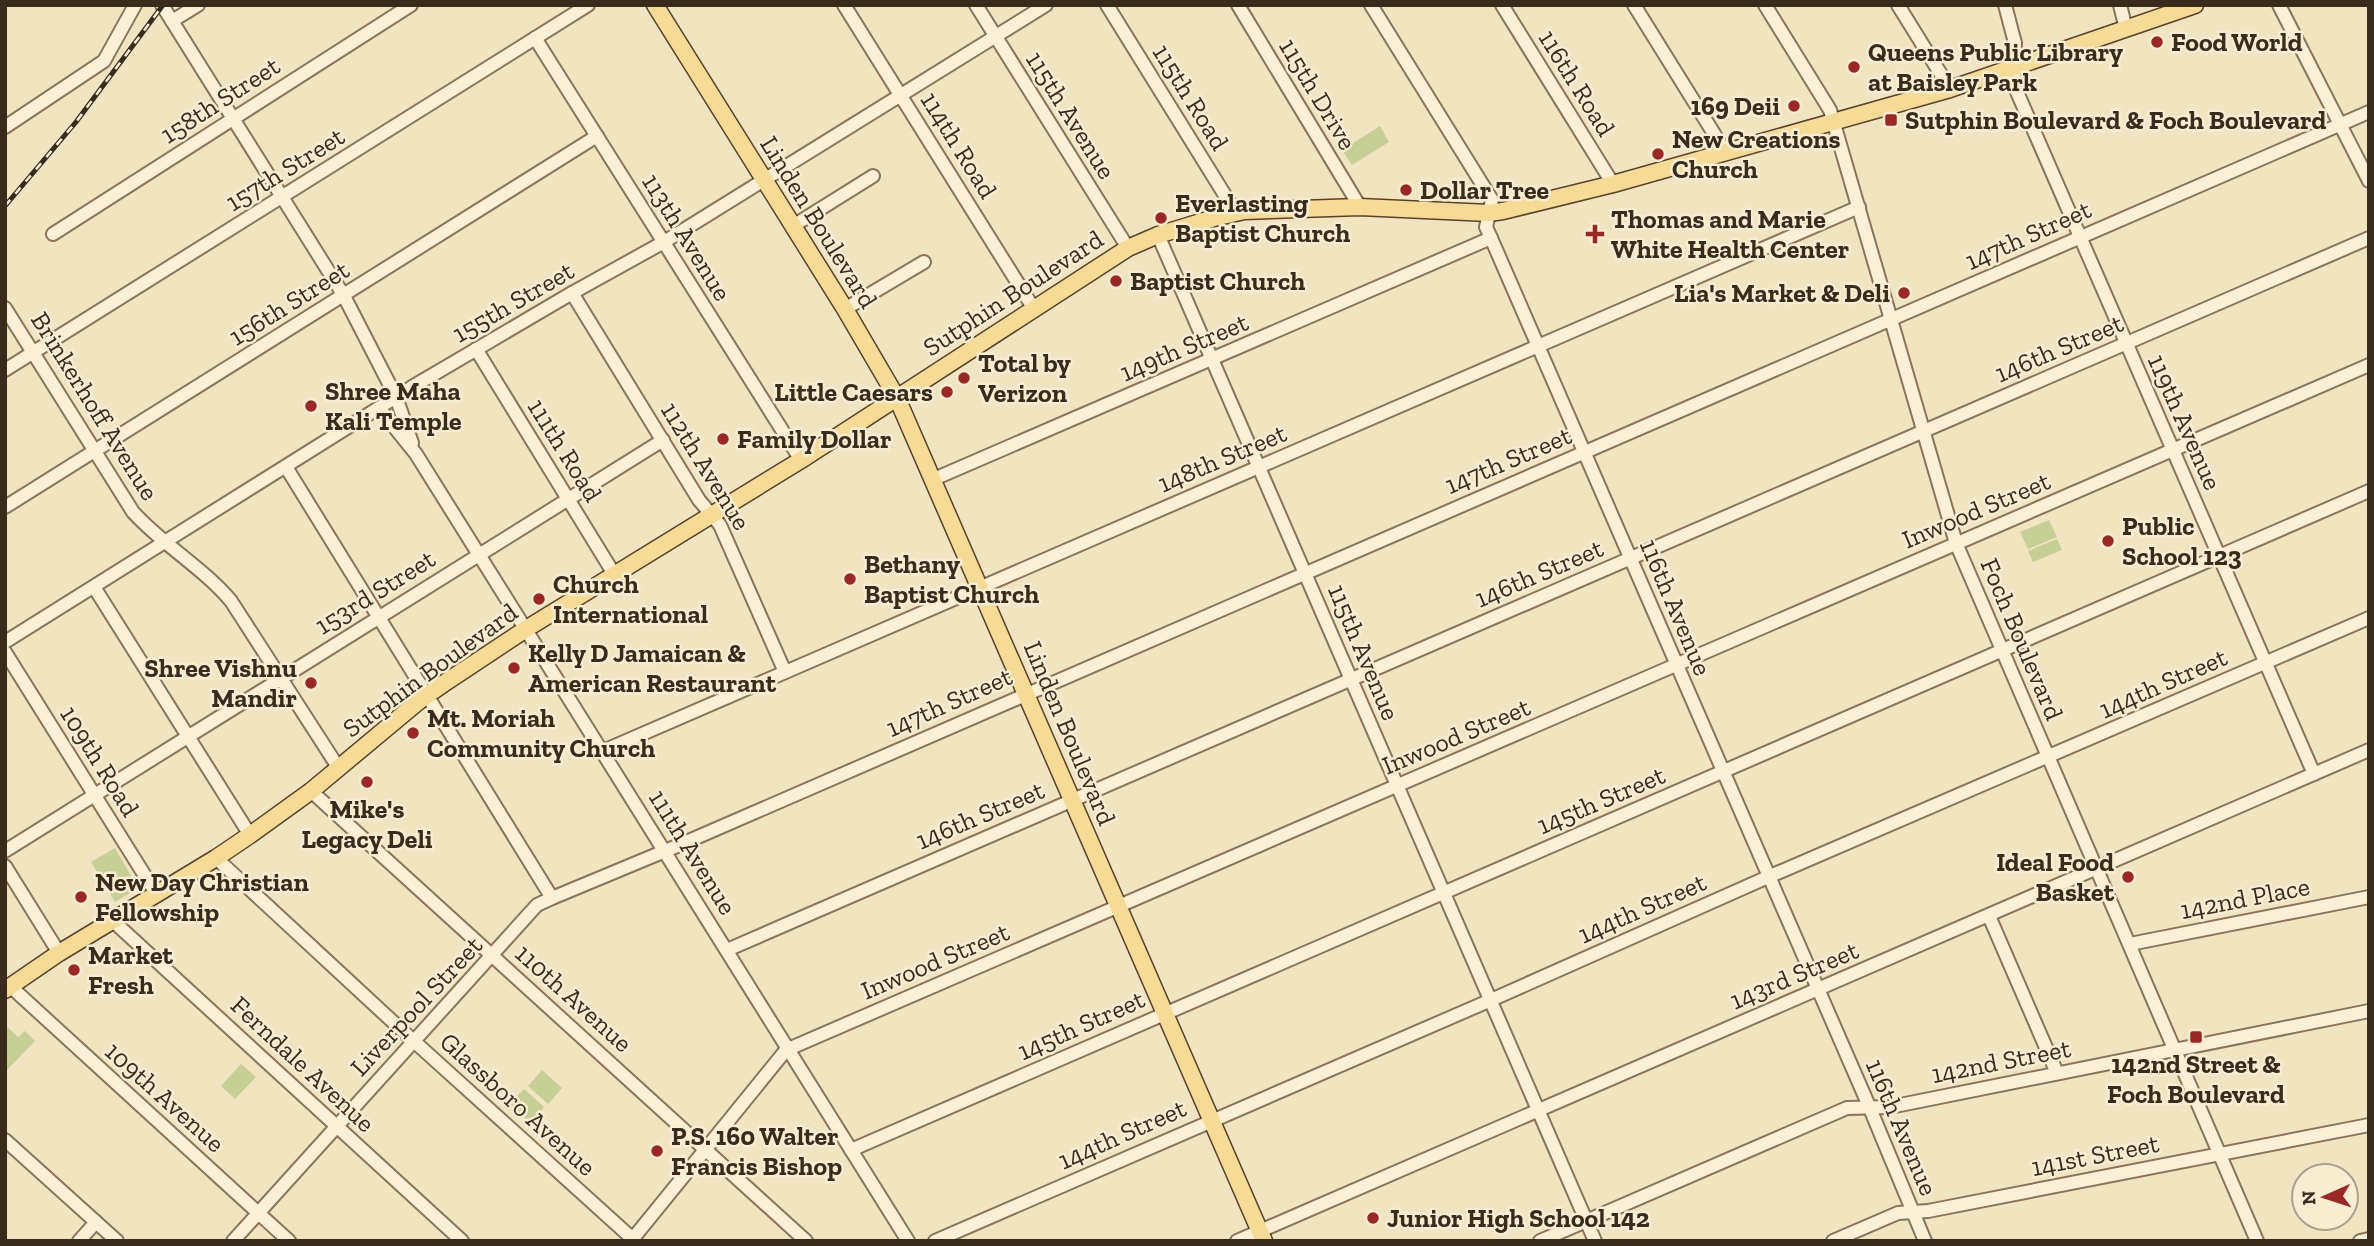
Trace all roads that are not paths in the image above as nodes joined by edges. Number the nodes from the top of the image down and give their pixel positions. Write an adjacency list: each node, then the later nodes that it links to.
1 (135, 5): 32 (street)
2 (162, 5): 21 (street, 111th Avenue)
3 (198, 5): 21 (street)
4 (411, 5): 29 (street, 158th Street)
5 (588, 5): 24 (street, 157th Street)
6 (655, 5): 36 (main road, Linden Boulevard)
7 (844, 5): 27 (street, 114th Road)
8 (976, 5): 23 (street, 115th Avenue)
9 (1046, 5): 23 (street, 155th Street)
10 (1107, 5): 42 (street, 115th Road)
11 (1238, 5): 40 (street, 115th Drive)
12 (1371, 5): 43 (street, 116th Avenue)
13 (1502, 5): 38 (street, 116th Road)
14 (1634, 5): 34 (street)
15 (1765, 5): 30 (street, Foch Boulevard)
16 (1898, 5): 26 (street)
17 (2005, 5): 25 (street, 119th Avenue)
18 (2120, 5): 22 (street)
19 (2195, 5): 22 (main road, Sutphin Boulevard)
20 (2279, 5): 31 (street)
21 (172, 21): 29 (street, 111th Avenue)
22 (2126, 29): 25 (main road, Sutphin Boulevard)
23 (996, 37): 27 (street, 155th Street); 51 (street, 115th Avenue)
24 (536, 38): 33 (street, 113th Avenue); 39 (street, 157th Street)
25 (2014, 68): 26 (main road, Sutphin Boulevard); 47 (street, 119th Avenue)
26 (1950, 89): 30 (main road, Sutphin Boulevard)
27 (901, 96): 36 (street, 155th Street); 57 (street, 114th Road)
28 (2369, 112): 31 (street, 147th Street)
29 (233, 119): 39 (street, 111th Avenue); 45 (street, 158th Street)
30 (1833, 123): 34 (main road, Sutphin Boulevard); 41 (street, Foch Boulevard)
31 (2340, 124): 37 (street); 47 (street, 147th Street)
32 (5, 127)
33 (597, 136): 50 (street, 113th Avenue); 54 (street, 156th Street)
34 (1726, 153): 38 (main road, Sutphin Boulevard)
35 (873, 176): 44 (street)
36 (765, 181): 44 (main road, Linden Boulevard); 50 (street, 155th Street)
37 (2369, 181)
38 (1613, 184): 43 (main road, Sutphin Boulevard)
39 (282, 197): 54 (street, 111th Avenue); 62 (street, 157th Street)
40 (1360, 207): 42 (main road, Sutphin Boulevard); 43 (main road, Sutphin Boulevard)
41 (1859, 207): 58 (street, Foch Boulevard); 60 (street, 148th Street)
42 (1236, 213): 46 (main road, Sutphin Boulevard)
43 (1489, 213): 48 (street, 116th Avenue)
44 (793, 226): 56 (main road, Linden Boulevard)
45 (53, 234)
46 (1158, 235): 51 (main road, Sutphin Boulevard); 63 (street, 115th Avenue)
47 (2080, 236): 58 (street, 147th Street); 59 (street, 119th Avenue)
48 (1491, 238): 60 (street, 116th Avenue); 63 (street, 149th Street)
49 (2369, 238): 59 (street, 146th Street)
50 (664, 242): 53 (street, 155th Street); 75 (street, 113th Avenue)
51 (1128, 248): 57 (main road, Sutphin Boulevard)
52 (924, 262): 56 (street)
53 (572, 293): 61 (street, 155th Street); 70 (street, 112th Avenue)
54 (344, 296): 66 (street, 111th Avenue); 72 (street, 156th Street)
55 (5, 308): 62 (street, Brinkerhoff Avenue)
56 (845, 309): 67 (main road, Linden Boulevard)
57 (1034, 309): 67 (main road, Sutphin Boulevard)
58 (1891, 319): 69 (street, Foch Boulevard); 73 (street, 147th Street)
59 (2127, 344): 69 (street, 146th Street); 71 (street, 119th Avenue)
60 (1538, 345): 73 (street, 116th Avenue); 76 (street, 148th Street)
61 (476, 349): 66 (street, 155th Street); 80 (street, 111th Road)
62 (34, 352): 65 (street, 157th Street); 72 (street, Brinkerhoff Avenue)
63 (1213, 359): 76 (street, 115th Avenue); 78 (street, 149th Street)
64 (2369, 365): 71 (street, Inwood Street)
65 (5, 370)
66 (396, 397): 68 (street, 155th Street); 74 (street, 111th Avenue)
67 (897, 398): 75 (main road, Sutphin Boulevard); 78 (main road, Linden Boulevard)
68 (379, 408): 74 (street, 111th Avenue); 77 (street, 155th Street)
69 (1923, 432): 84 (street, Foch Boulevard); 87 (street, 146th Street)
70 (663, 440): 80 (street, 153rd Street); 82 (street, 112th Avenue)
71 (2173, 450): 84 (street, Inwood Street); 86 (street, 119th Avenue)
72 (96, 451): 81 (street, 156th Street); 83 (street, Brinkerhoff Avenue)
73 (1584, 452): 87 (street, 116th Avenue); 88 (street, 147th Street)
74 (416, 454): 85 (street, 111th Avenue)
75 (801, 460): 82 (main road, Sutphin Boulevard)
76 (1259, 466): 88 (street, 115th Avenue); 91 (street, 148th Street)
77 (286, 467): 83 (street, 155th Street); 92 (street)
78 (934, 479): 91 (main road, Linden Boulevard)
79 (2369, 491): 86 (street, 145th Street)
80 (568, 499): 85 (street, 153rd Street); 89 (street, 111th Road)
81 (5, 508)
82 (713, 515): 89 (main road, Sutphin Boulevard); 100 (street, 112th Avenue)
83 (165, 542): 90 (street, 155th Street); 101 (street, Brinkerhoff Avenue)
84 (1956, 543): 96 (street, Foch Boulevard); 99 (street, Inwood Street)
85 (479, 554): 92 (street, 153rd Street); 94 (street, 111th Avenue)
86 (2219, 556): 96 (street, 145th Street); 98 (street, 119th Avenue)
87 (1630, 558): 99 (street, 116th Avenue); 102 (street, 146th Street)
88 (1305, 573): 102 (street, 115th Avenue); 103 (street, 147th Street)
89 (614, 574): 94 (main road, Sutphin Boulevard)
90 (94, 587): 95 (street, 155th Street); 105 (street)
91 (980, 587): 100 (street, 148th Street); 103 (main road, Linden Boulevard)
92 (379, 617): 101 (street, 153rd Street); 104 (street)
93 (2369, 618): 98 (street, 144th Street)
94 (526, 629): 104 (main road, Sutphin Boulevard); 107 (street, 111th Avenue)
95 (5, 642)
96 (2001, 651): 108 (street, Foch Boulevard); 110 (street, 145th Street)
97 (5, 652): 114 (street, 109th Road)
98 (2266, 663): 108 (street, 144th Street); 111 (street, 119th Avenue)
99 (1676, 665): 110 (street, 116th Avenue); 112 (street, Inwood Street)
100 (785, 671): 107 (street, 148th Street)
101 (281, 678): 105 (street, 153rd Street); 109 (street)
102 (1351, 679): 112 (street, 115th Avenue); 115 (street, 146th Street)
103 (1026, 694): 115 (main road, Linden Boulevard); 118 (street, 147th Street)
104 (427, 695): 109 (main road, Sutphin Boulevard); 126 (street)
105 (188, 736): 114 (street, 153rd Street); 116 (street)
106 (2369, 750): 111 (street, 143rd Street)
107 (603, 751): 118 (street, 111th Avenue)
108 (2048, 758): 121 (street, Foch Boulevard); 122 (street, 144th Street)
109 (338, 767): 113 (main road, Sutphin Boulevard)
110 (1723, 772): 122 (street, 116th Avenue); 123 (street, 145th Street)
111 (2314, 774): 121 (street, 143rd Street)
112 (1398, 786): 123 (street, 115th Avenue); 127 (street, Inwood Street)
113 (311, 791): 116 (main road, Sutphin Boulevard); 133 (street, 110th Avenue)
114 (94, 794): 117 (street, 153rd Street); 124 (street, 109th Road)
115 (1072, 800): 127 (main road, Linden Boulevard); 131 (street, 146th Street)
116 (250, 835): 119 (main road, Sutphin Boulevard)
117 (5, 851)
118 (665, 851): 126 (street, Liverpool Street); 131 (street, 111th Avenue)
119 (216, 858): 124 (main road, Sutphin Boulevard); 139 (street, Glassboro Avenue)
120 (5, 866): 132 (street)
121 (2097, 869): 128 (street, 143rd Street); 130 (street, Foch Boulevard)
122 (1768, 877): 135 (street, 116th Avenue); 136 (street, 144th Street)
123 (1445, 892): 136 (street, 115th Avenue); 138 (street, 145th Street)
124 (157, 895): 129 (main road, Sutphin Boulevard)
125 (2369, 897): 130 (street, 142nd Place)
126 (552, 898): 133 (street, Liverpool Street)
127 (1119, 907): 138 (main road, Linden Boulevard); 140 (street, Inwood Street)
128 (1989, 916): 135 (street, 143rd Street); 142 (street)
129 (113, 921): 132 (main road, Sutphin Boulevard); 147 (street, Ferndale Avenue)
130 (2130, 944): 141 (street, Foch Boulevard)
131 (727, 950): 140 (street, 111th Avenue)
132 (59, 953): 134 (main road, Sutphin Boulevard)
133 (494, 956): 139 (street, Liverpool Street); 149 (street, 110th Avenue)
134 (8, 988): 153 (street, 109th Avenue)
135 (1817, 989): 143 (street, 116th Avenue); 144 (street, 143rd Street)
136 (1491, 1000): 144 (street, 115th Avenue); 145 (street, 144th Street)
137 (2369, 1011): 141 (street, 142nd Street)
138 (1165, 1013): 145 (main road, Linden Boulevard); 150 (street, 145th Street)
139 (414, 1041): 147 (street, Liverpool Street); 158 (street, Glassboro Avenue)
140 (786, 1050): 149 (street, Inwood Street); 150 (street, 111th Avenue)
141 (2174, 1050): 142 (street, 142nd Street); 151 (street, Foch Boulevard)
142 (2057, 1073): 143 (street, 142nd Street)
143 (1869, 1106): 152 (street, 116th Avenue); 154 (street, 142nd Street)
144 (1539, 1110): 154 (street, 115th Avenue); 156 (street, 143rd Street)
145 (1211, 1120): 156 (main road, Linden Boulevard); 166 (street, 144th Street)
146 (2369, 1125): 151 (street, 141st Street)
147 (337, 1127): 153 (street, Liverpool Street); 163 (street, Ferndale Avenue)
148 (5, 1140): 155 (street)
149 (705, 1148): 158 (street, Inwood Street); 164 (street, 110th Avenue)
150 (851, 1150): 165 (street, 111th Avenue)
151 (2220, 1154): 152 (street, 141st Street); 172 (street, Foch Boulevard)
152 (1913, 1212): 170 (street, 141st Street); 171 (street, 116th Avenue)
153 (259, 1213): 161 (street, Liverpool Street); 162 (street, 109th Avenue)
154 (1586, 1221): 168 (street, 142nd Street); 169 (street, 115th Avenue)
155 (96, 1222): 159 (street); 160 (street)
156 (1262, 1236): 167 (street, 143rd Street)
157 (2369, 1239): 173 (street)
158 (633, 1240)
159 (79, 1241)
160 (117, 1241)
161 (233, 1241)
162 (289, 1241)
163 (462, 1241)
164 (806, 1241)
165 (908, 1241)
166 (934, 1241)
167 (1237, 1241)
168 (1540, 1241)
169 (1595, 1241)
170 (1833, 1241)
171 (1925, 1241)
172 (2257, 1241)
173 (2361, 1241)

